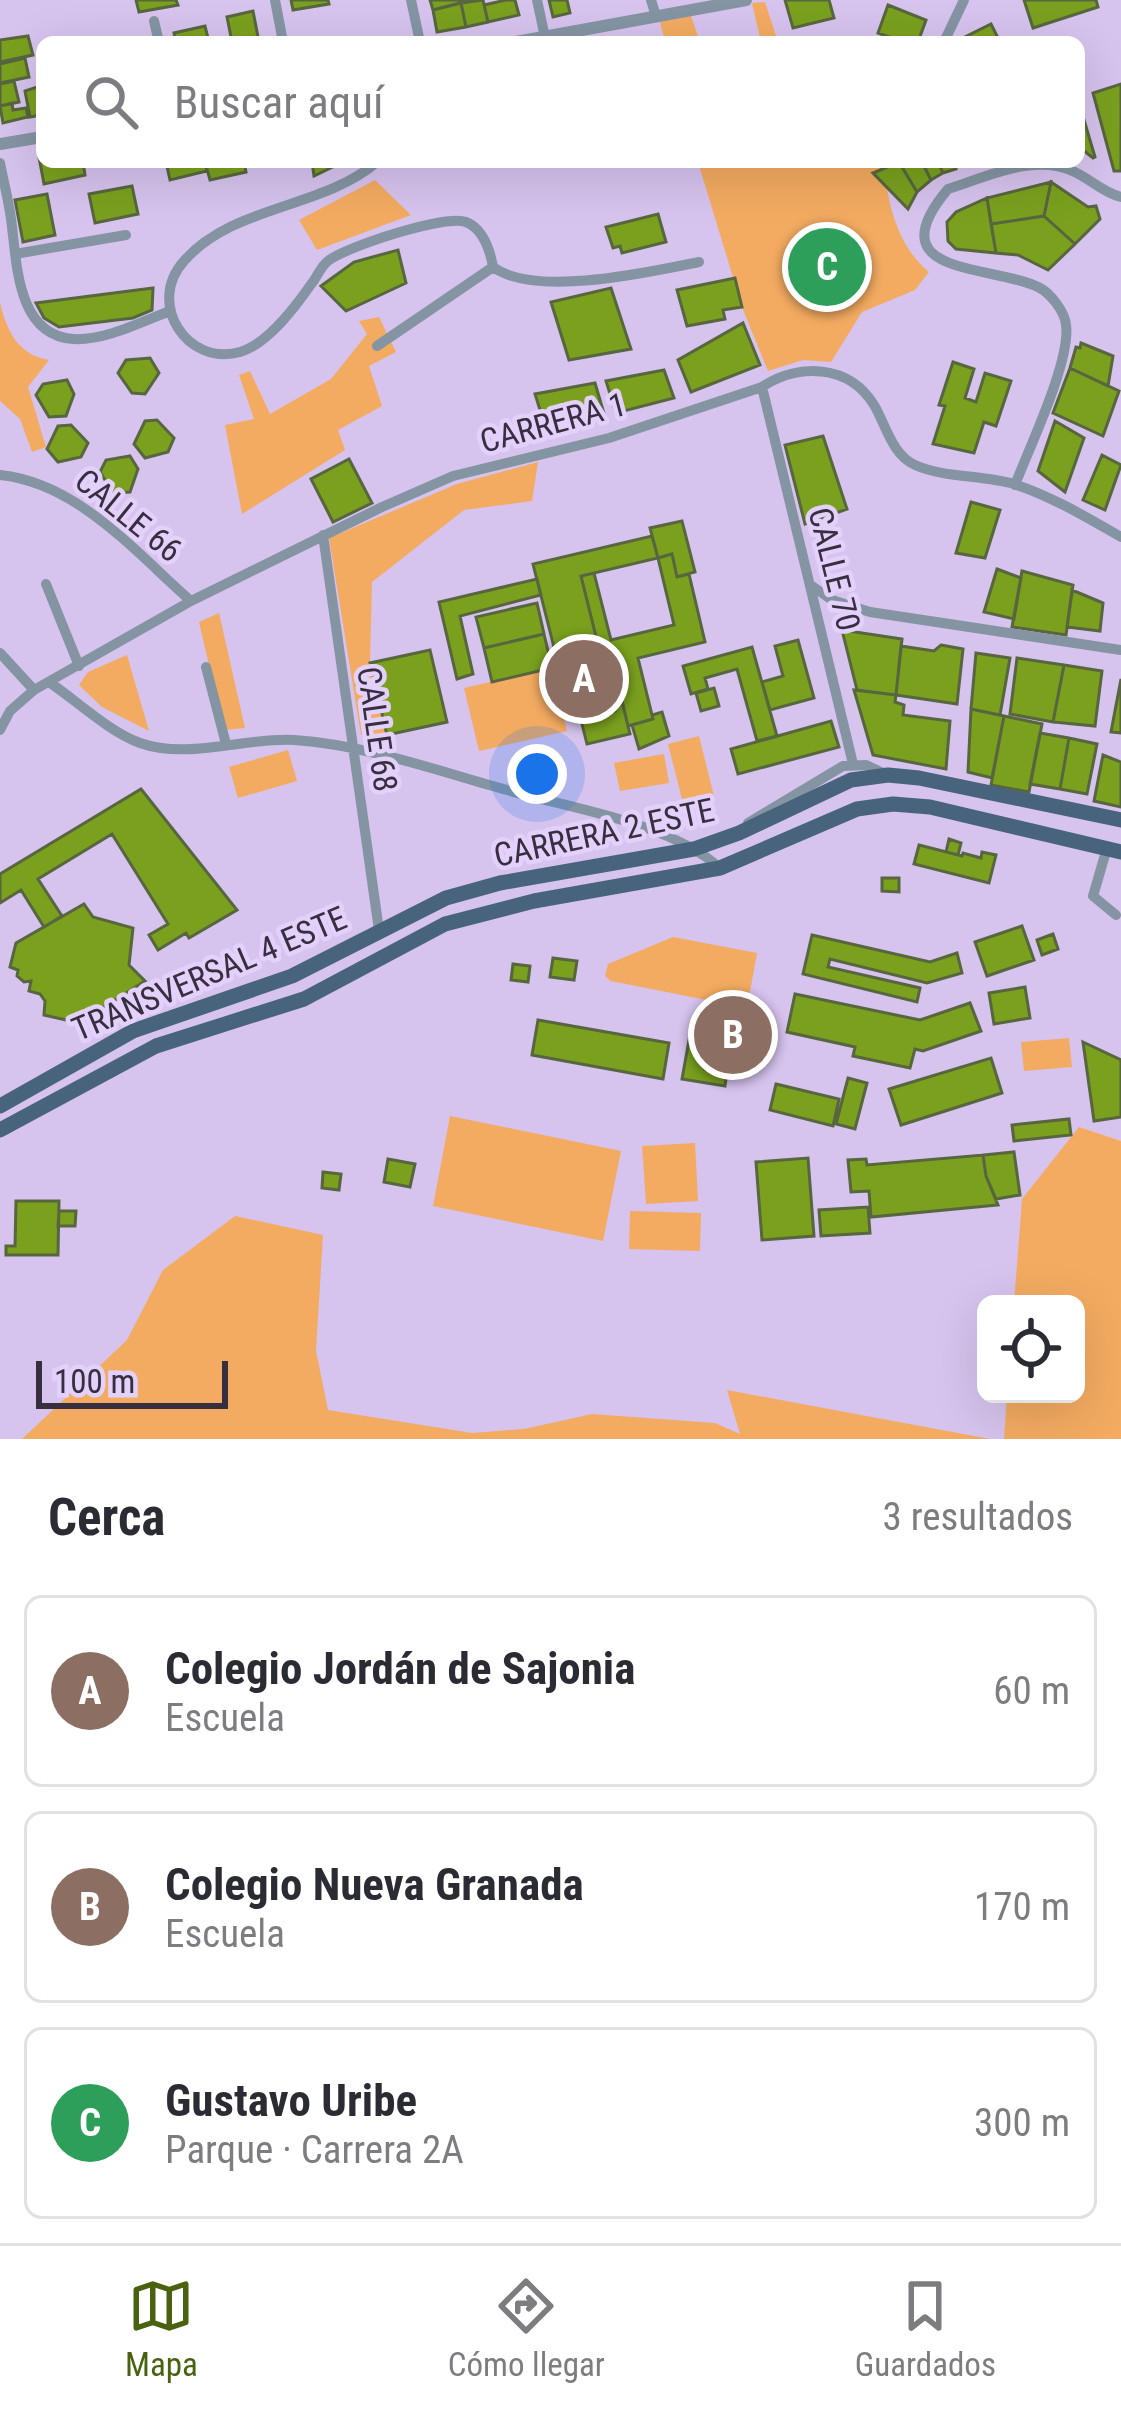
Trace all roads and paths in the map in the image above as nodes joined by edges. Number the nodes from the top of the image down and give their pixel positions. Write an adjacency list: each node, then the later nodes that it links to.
1 (275, 0): 10 (street)
2 (411, 0): 11 (street)
3 (537, 0): 12 (street)
4 (651, 0): 7 (street)
5 (746, 0): 7 (street)
6 (964, 0): 14 (street)
7 (656, 16): 13 (street)
8 (154, 21): 9 (street)
9 (158, 36)
10 (282, 36)
11 (419, 36)
12 (545, 36)
13 (560, 36)
14 (947, 36)
15 (36, 137): 16 (street)
16 (0, 144)
17 (0, 163): 23 (street)
18 (369, 168): 26 (street)
19 (1022, 168): 30 (street)
20 (1060, 168): 21 (street)
21 (1121, 196)
22 (125, 235): 23 (street)
23 (15, 254): 26 (street)
24 (699, 262): 25 (street)
25 (493, 267): 26 (street); 27 (street)
26 (170, 310)
27 (377, 346)
28 (762, 387): 30 (street, CARRERA 1); 31 (street, CARRERA 1); 34 (street, CALLE 70)
29 (0, 475): 35 (street, CALLE 66)
30 (1015, 484): 32 (street, CARRERA 1)
31 (323, 535): 35 (street, CARRERA 1); 44 (street, CALLE 68)
32 (1121, 538)
33 (46, 584): 38 (street)
34 (812, 586): 36 (street); 45 (street, CALLE 70)
35 (191, 601): 38 (street, CARRERA 1)
36 (1121, 650)
37 (0, 652): 41 (street)
38 (79, 665): 40 (street, CARRERA 1)
39 (206, 667): 43 (street)
40 (50, 682): 41 (street, CARRERA 1); 43 (street)
41 (34, 690): 42 (street, CARRERA 1)
42 (0, 730)
43 (226, 744): 44 (street)
44 (353, 748): 49 (street); 53 (street, CALLE 68)
45 (853, 764): 46 (street); 48 (street)
46 (888, 776): 47 (main road, CARRERA 2 ESTE); 48 (main road, CARRERA 2 ESTE)
47 (1121, 820)
48 (739, 833): 49 (main road, CARRERA 2 ESTE)
49 (694, 849): 51 (street); 53 (main road, CARRERA 2 ESTE)
50 (1114, 850): 51 (main road, CARRERA 2 ESTE); 52 (street)
51 (720, 868): 54 (main road, CARRERA 2 ESTE)
52 (1116, 915)
53 (379, 930): 55 (main road, TRANSVERSAL 4 ESTE)
54 (389, 953): 56 (main road, TRANSVERSAL 4 ESTE)
55 (0, 1106)
56 (0, 1130)

